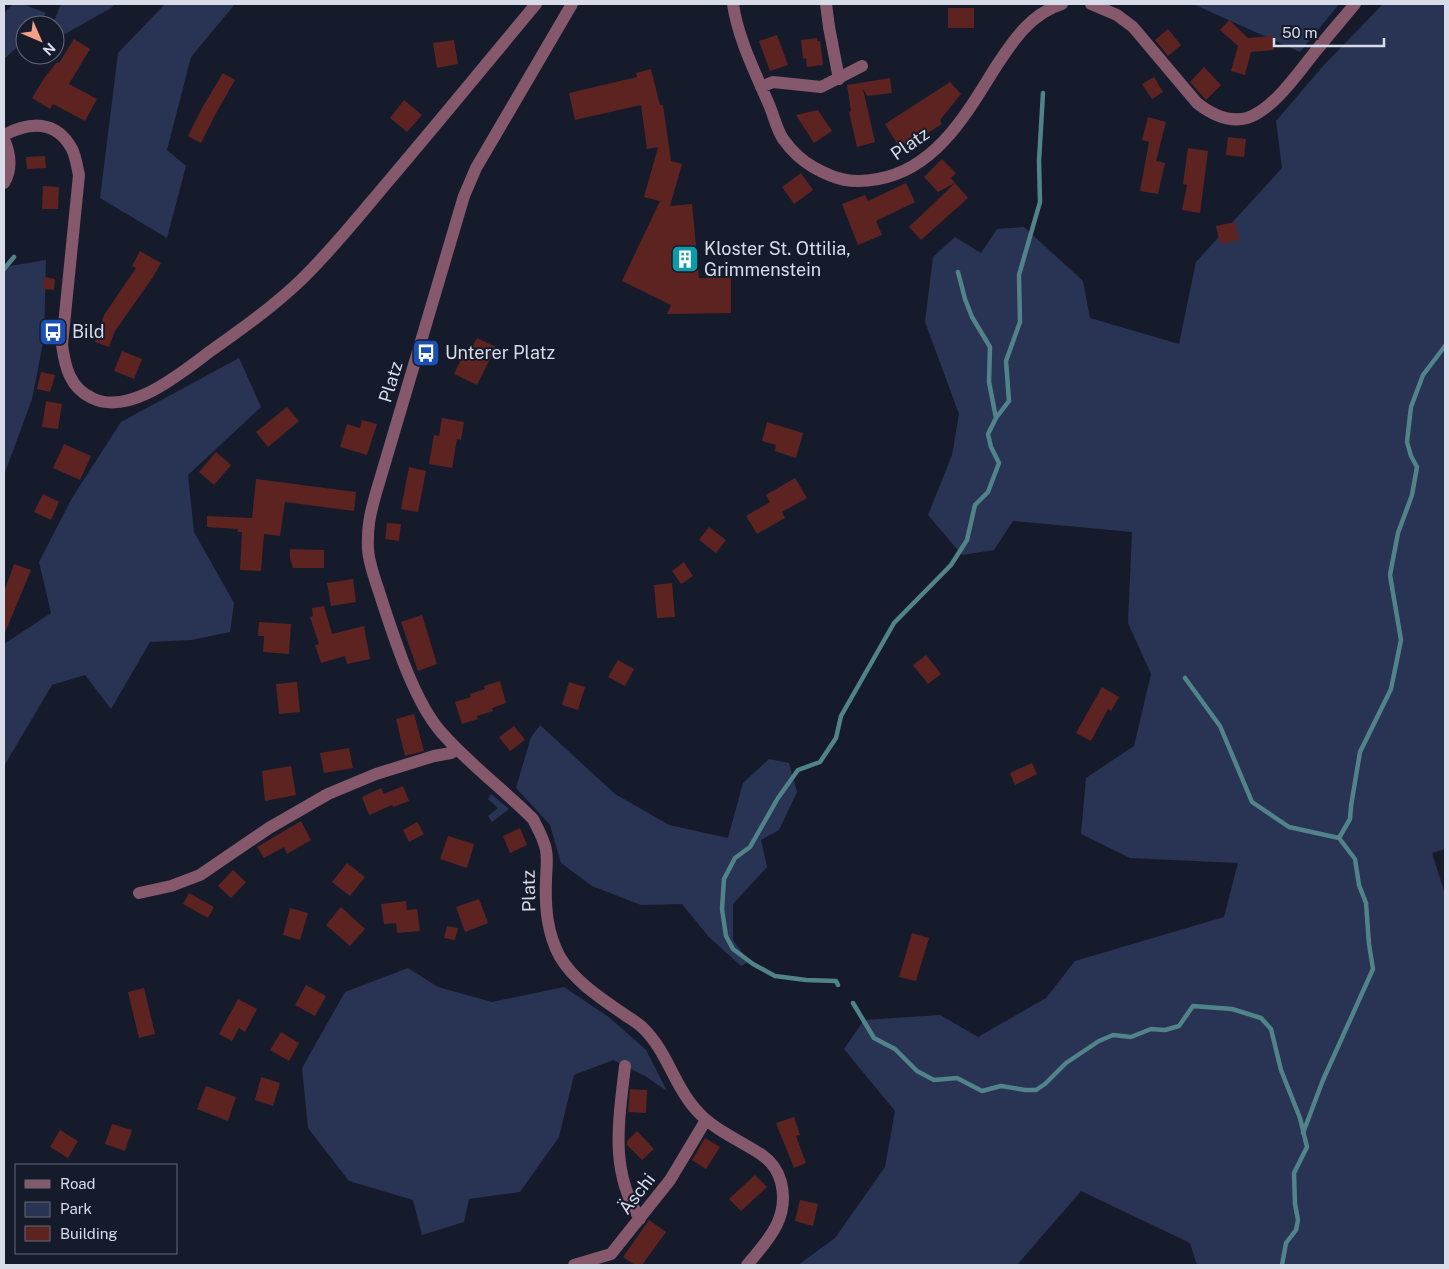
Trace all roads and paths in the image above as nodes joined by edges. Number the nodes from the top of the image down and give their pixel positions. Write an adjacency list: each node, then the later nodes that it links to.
1 (536, 4): 11 (street)
2 (572, 4): 13 (street, Platz)
3 (733, 4): 10 (street, Platz)
4 (826, 4): 9 (street)
5 (1062, 4): 10 (street, Platz)
6 (1091, 4): 7 (street)
7 (1355, 4)
8 (862, 66): 9 (street)
9 (839, 79): 10 (street)
10 (761, 87)
11 (4, 137): 12 (street)
12 (4, 183)
13 (457, 749): 14 (street); 16 (street, Platz)
14 (139, 893)
15 (625, 1066): 17 (street)
16 (706, 1120): 17 (street, Äschi); 19 (street)
17 (640, 1219): 18 (street, Äschi)
18 (574, 1265)
19 (747, 1265)

